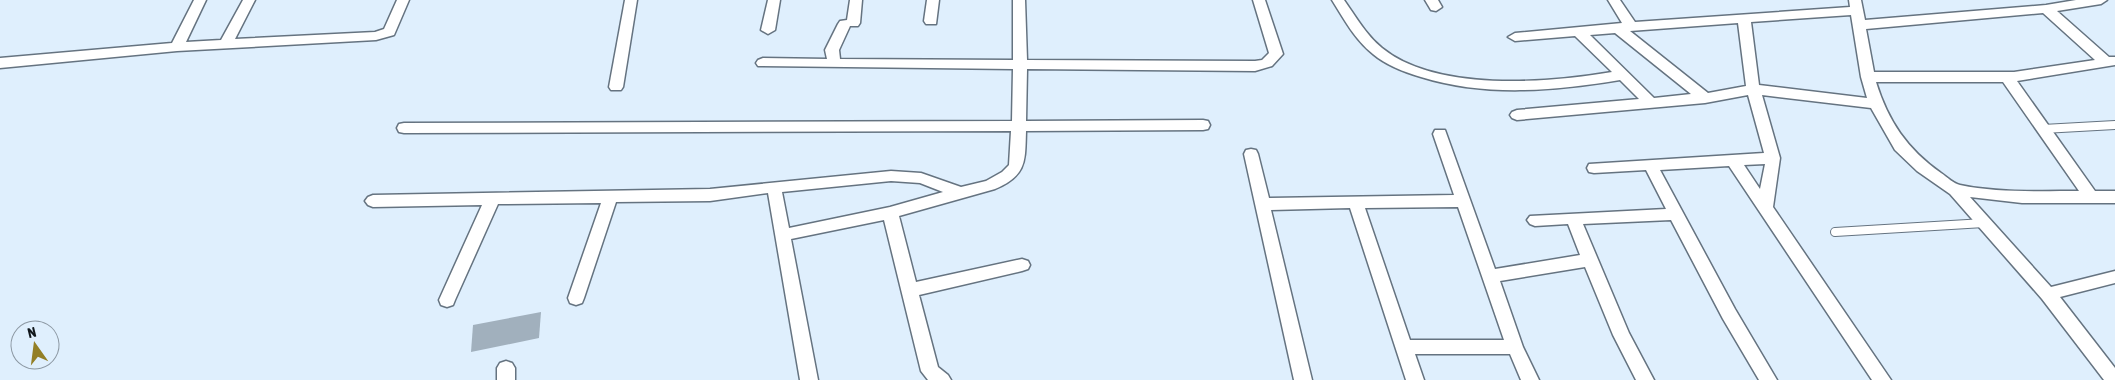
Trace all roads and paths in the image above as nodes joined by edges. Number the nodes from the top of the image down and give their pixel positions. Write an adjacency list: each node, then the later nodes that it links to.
1 (200, 0): 22 (street)
2 (249, 0): 21 (street)
3 (404, 0): 21 (street)
4 (631, 0): 31 (street)
5 (774, 0): 18 (street)
6 (856, 0): 26 (street)
7 (932, 0): 16 (street)
8 (1019, 0): 27 (street)
9 (1259, 0): 27 (street)
10 (1338, 0): 28 (street)
11 (1614, 0): 17 (street)
12 (2101, 0): 13 (street)
13 (2046, 8): 14 (street); 23 (street)
14 (1857, 12): 15 (street); 29 (street)
15 (1744, 18): 17 (street); 32 (street)
16 (931, 21)
17 (1625, 28): 19 (street); 33 (street)
18 (768, 30)
19 (1579, 32): 20 (street); 28 (street)
20 (1515, 37)
21 (226, 44): 22 (street)
22 (177, 47): 24 (street)
23 (2111, 62): 30 (street)
24 (0, 63)
25 (764, 63): 26 (street)
26 (834, 63): 27 (street)
27 (1020, 64): 39 (street)
28 (1624, 76): 34 (street)
29 (1868, 77): 30 (street); 35 (street)
30 (2007, 77): 41 (street)
31 (616, 87)
32 (1753, 89): 33 (street); 35 (street); 44 (street)
33 (1706, 98): 34 (street)
34 (1651, 103): 36 (street)
35 (1876, 104): 49 (street)
36 (1517, 115)
37 (1203, 125): 39 (street)
38 (2115, 125): 41 (lane)
39 (1019, 126): 40 (street); 50 (street)
40 (404, 128)
41 (2043, 128): 51 (street)
42 (1440, 134): 56 (street)
43 (1251, 154): 58 (street)
44 (1773, 158): 45 (street); 59 (street)
45 (1733, 160): 46 (street); 59 (street)
46 (1650, 165): 47 (street); 61 (street)
47 (1594, 168)
48 (774, 186): 50 (street); 53 (street); 66 (street)
49 (1955, 190): 51 (street); 64 (street)
50 (960, 194): 60 (street)
51 (2091, 197): 52 (street)
52 (2115, 197)
53 (610, 198): 54 (street); 73 (street)
54 (492, 200): 55 (street); 74 (street)
55 (373, 201)
56 (1462, 201): 57 (street); 69 (street)
57 (1355, 202): 58 (street); 75 (street)
58 (1261, 204): 79 (street)
59 (1764, 207): 84 (street)
60 (890, 213): 66 (street); 71 (street)
61 (1676, 214): 62 (street); 83 (street)
62 (1573, 218): 63 (street); 67 (street)
63 (1535, 220)
64 (1984, 223): 65 (lane); 72 (street)
65 (1835, 232)
66 (784, 235): 77 (street)
67 (1590, 260): 69 (street); 82 (street)
68 (1022, 265): 71 (street)
69 (1489, 276): 76 (street)
70 (2115, 277): 72 (street)
71 (910, 290): 78 (street)
72 (2048, 294): 85 (street)
73 (576, 298)
74 (447, 300)
75 (1404, 347): 76 (street); 80 (street)
76 (1515, 347): 81 (street)
77 (809, 380)
78 (942, 380)
79 (1303, 380)
80 (1415, 380)
81 (1530, 380)
82 (1645, 380)
83 (1768, 380)
84 (1882, 380)
85 (2114, 380)

